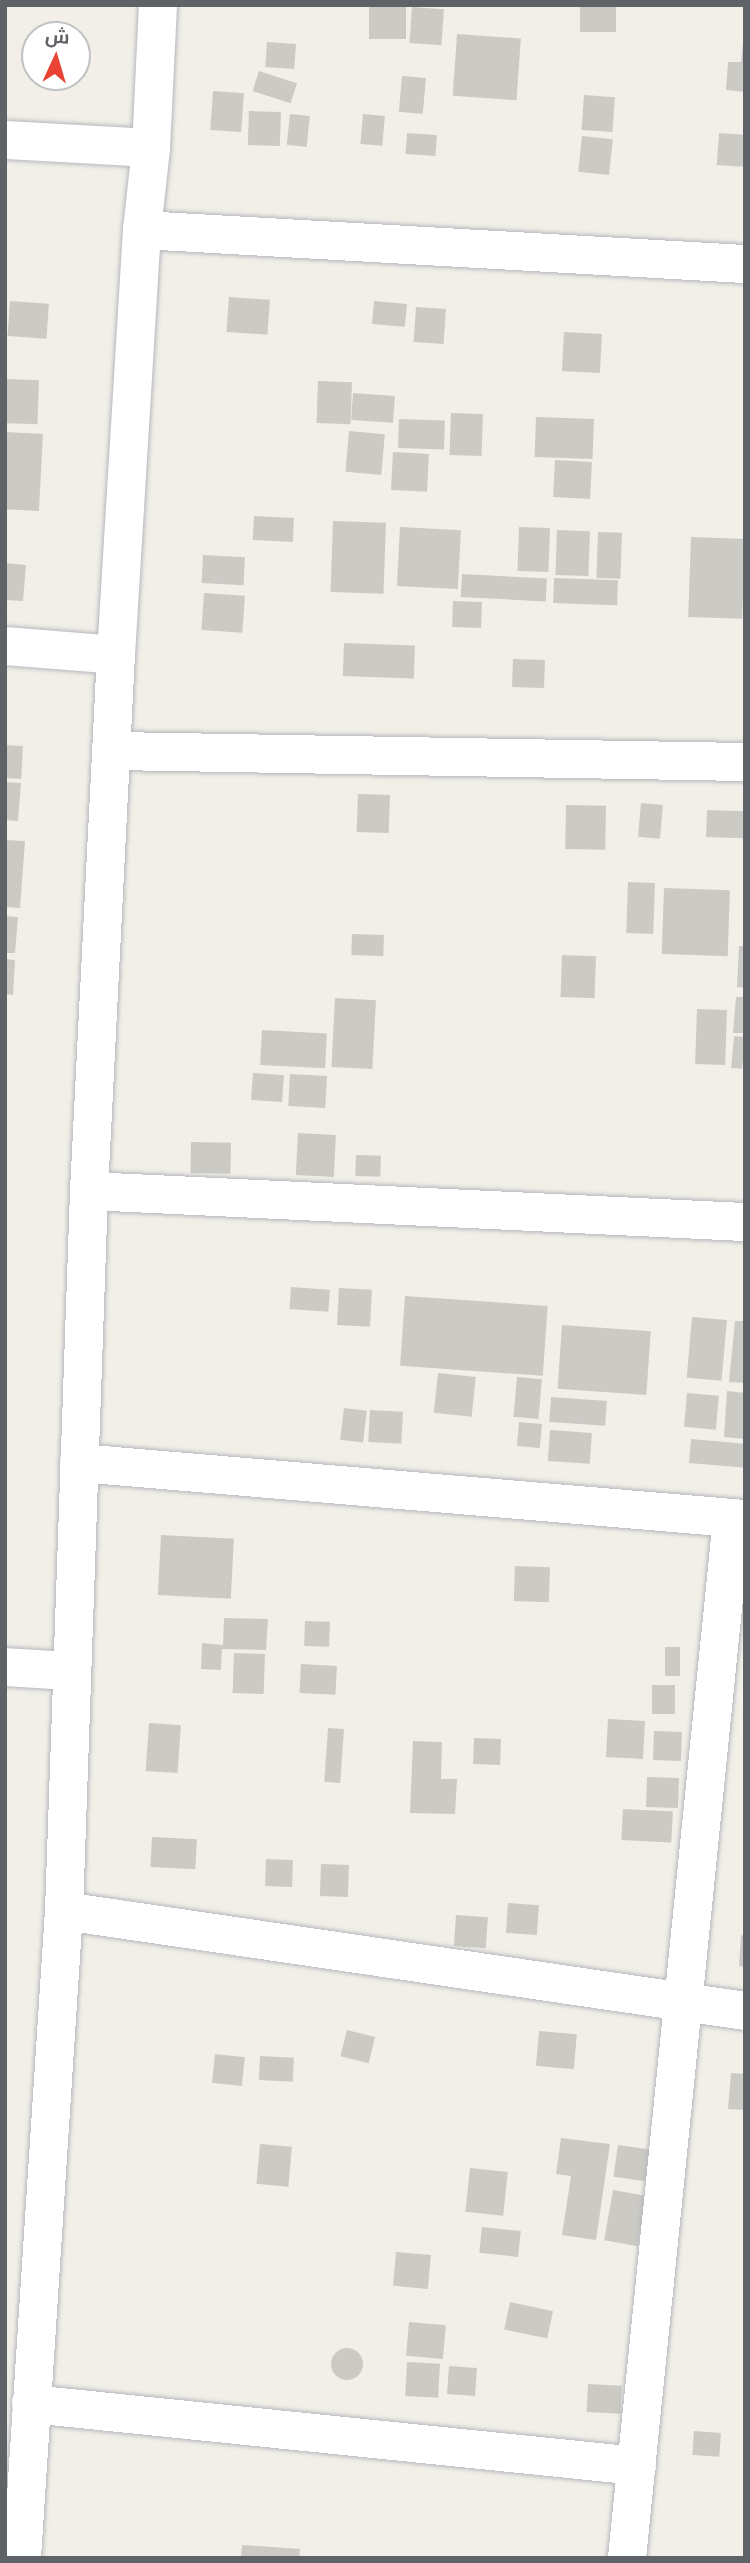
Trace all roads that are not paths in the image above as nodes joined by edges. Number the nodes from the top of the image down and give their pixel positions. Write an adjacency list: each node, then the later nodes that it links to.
1 (158, 5): 3 (street)
2 (5, 140): 3 (street)
3 (151, 148): 4 (street)
4 (142, 230): 5 (street); 7 (street)
5 (745, 264)
6 (5, 646): 7 (street)
7 (116, 655): 8 (street)
8 (114, 751): 9 (street); 10 (street)
9 (745, 762)
10 (89, 1191): 11 (street); 12 (street)
11 (745, 1222)
12 (79, 1463): 13 (street); 15 (street)
13 (738, 1519): 17 (street)
14 (5, 1667): 15 (street)
15 (71, 1671): 16 (street)
16 (64, 1911): 17 (street); 19 (street)
17 (683, 2000): 18 (street); 20 (street)
18 (745, 2011)
19 (31, 2404): 20 (street); 21 (street)
20 (637, 2466): 22 (street)
21 (22, 2558)
22 (627, 2558)

